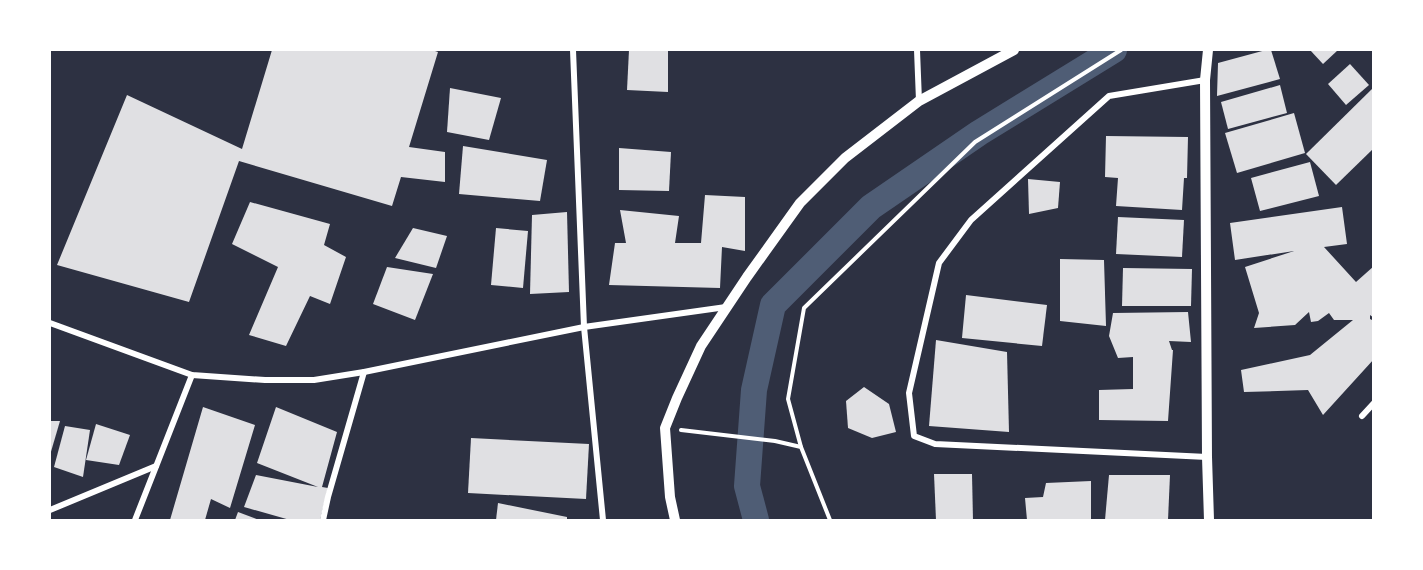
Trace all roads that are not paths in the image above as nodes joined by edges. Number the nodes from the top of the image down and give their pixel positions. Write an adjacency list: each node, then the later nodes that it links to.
1 (573, 50): 9 (street)
2 (917, 50): 6 (street)
3 (1014, 50): 6 (street)
4 (1208, 50): 5 (street)
5 (1205, 80): 14 (street); 14 (street)
6 (918, 101): 7 (street)
7 (727, 306): 9 (street); 20 (street)
8 (50, 323): 11 (street)
9 (584, 327): 10 (street); 19 (street)
10 (364, 372): 11 (street); 18 (street)
11 (192, 375): 15 (street)
12 (1374, 403): 13 (street)
13 (1362, 416)
14 (1207, 457): 21 (street)
15 (156, 466): 16 (street); 17 (street)
16 (50, 510)
17 (135, 520)
18 (323, 520)
19 (603, 520)
20 (675, 520)
21 (1209, 520)

